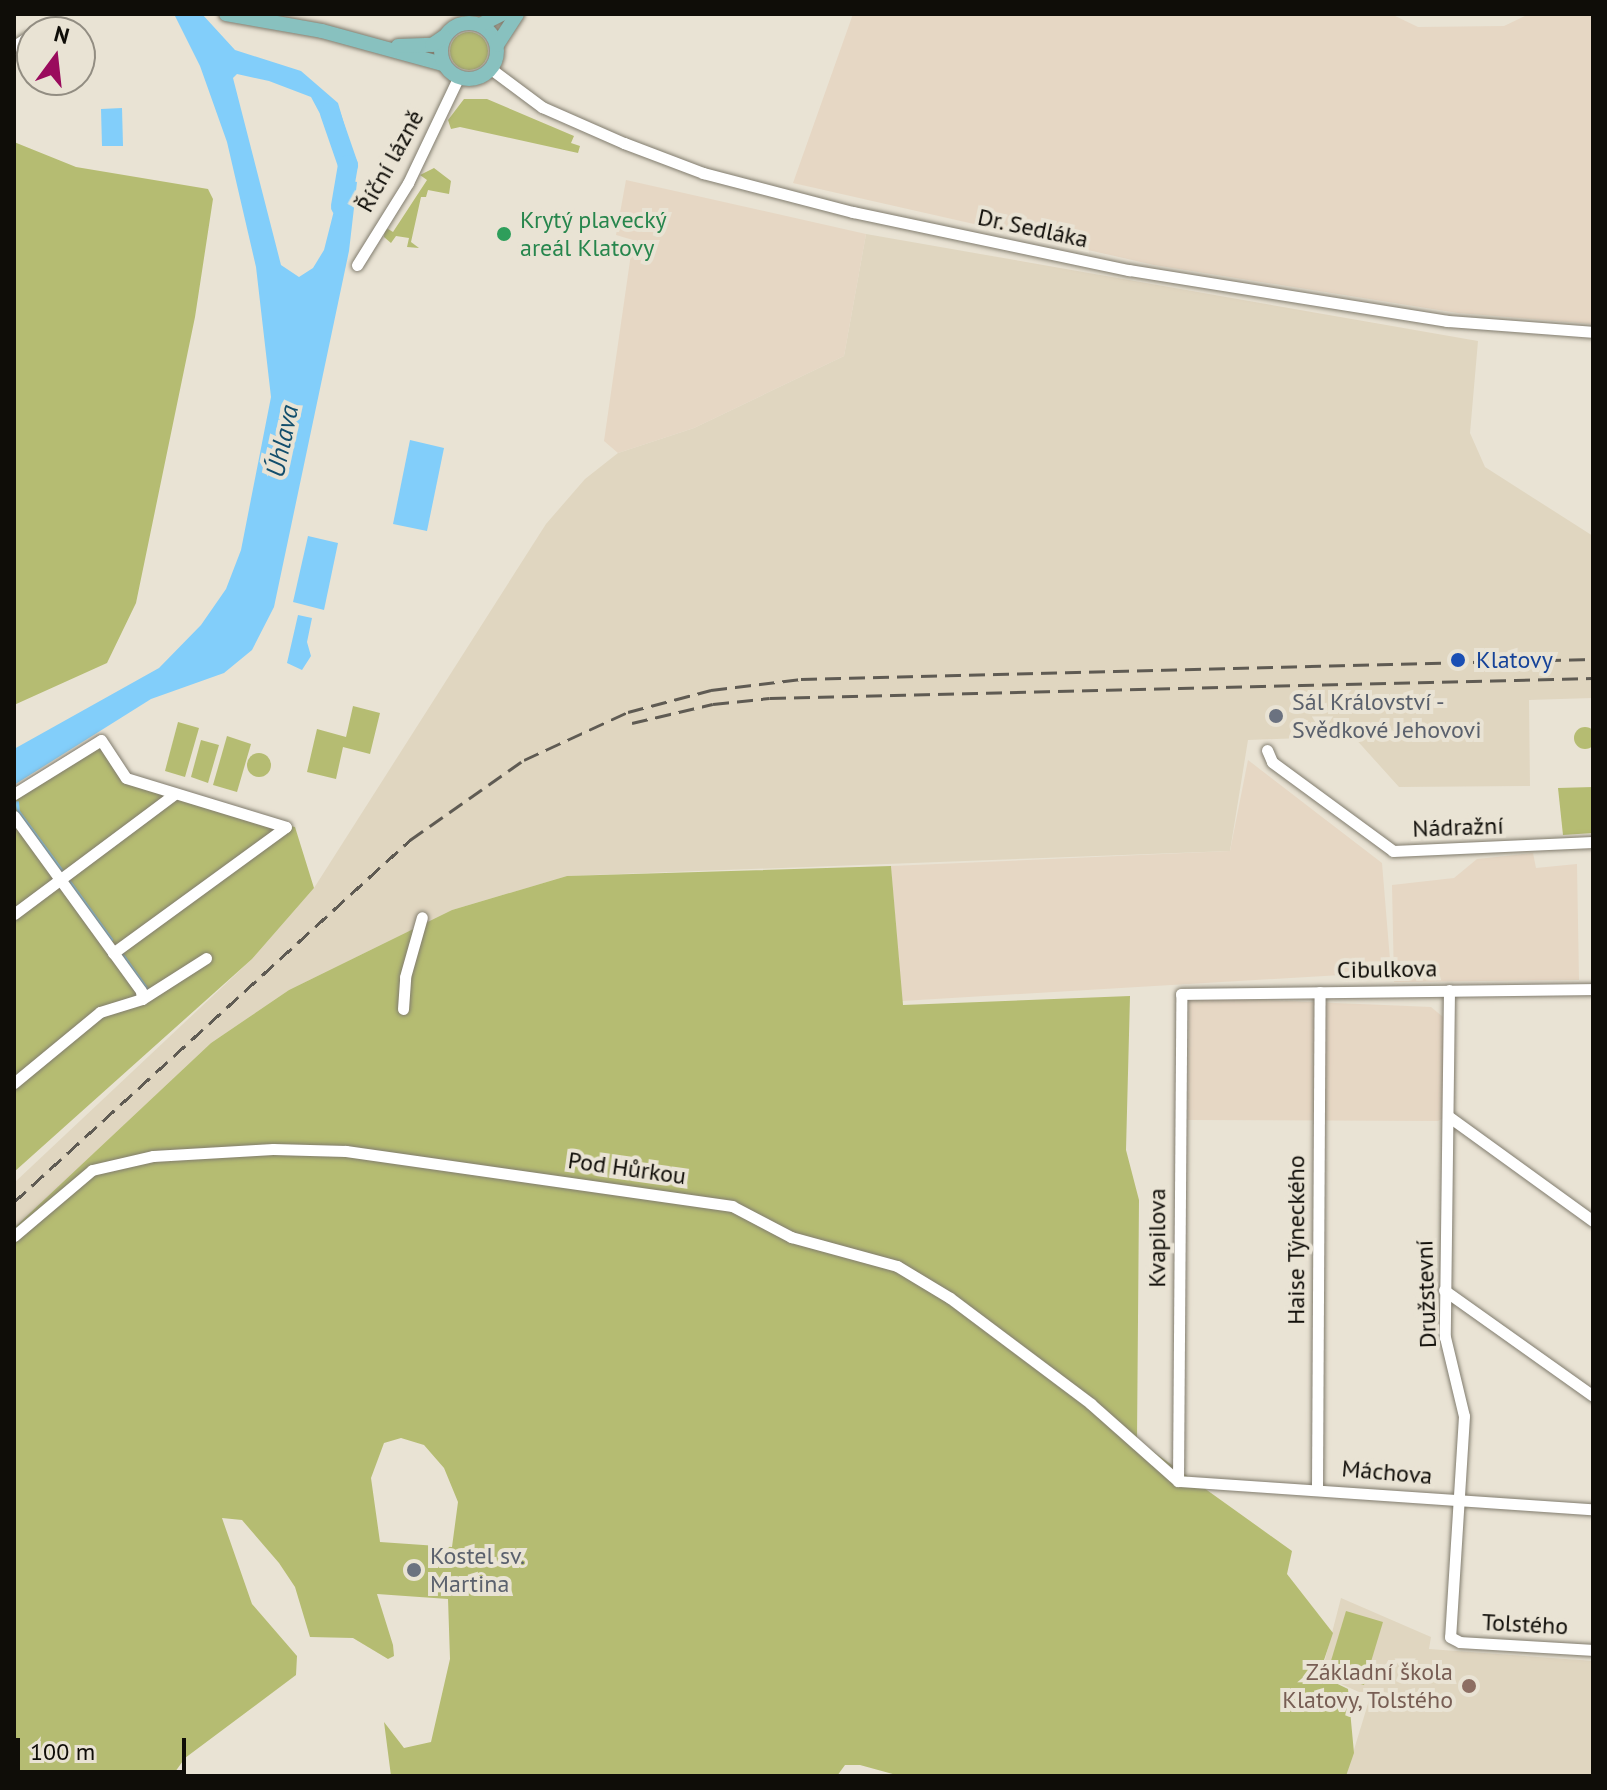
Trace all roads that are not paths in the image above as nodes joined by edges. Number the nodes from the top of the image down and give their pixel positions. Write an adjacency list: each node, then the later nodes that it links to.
1 (226, 14): 7 (main road)
2 (502, 14): 4 (main road)
3 (517, 14): 6 (main road)
4 (480, 25): 5 (main road); 6 (main road)
5 (444, 37): 7 (main road); 8 (main road)
6 (497, 45): 9 (main road)
7 (383, 47): 8 (main road)
8 (443, 64): 10 (main road)
9 (491, 69): 10 (main road); 12 (street, Dr. Sedláka)
10 (458, 78): 11 (street, Říční lázně)
11 (357, 265)
12 (1593, 332)
13 (1267, 750): 17 (street, Nádražní)
14 (14, 794): 15 (street)
15 (173, 795): 18 (street); 21 (street)
16 (14, 816): 18 (street)
17 (1593, 842)
18 (61, 879): 19 (street); 21 (street)
19 (14, 914)
20 (422, 917): 28 (street)
21 (113, 953): 27 (street)
22 (206, 958): 27 (street)
23 (1593, 989): 24 (street, Cibulkova)
24 (1449, 990): 25 (street, Cibulkova); 30 (street, Družstevní)
25 (1320, 992): 26 (street, Cibulkova); 36 (street, Haise Týneckého)
26 (1181, 994): 35 (street, Kvapilova)
27 (142, 999): 29 (street)
28 (403, 1009)
29 (14, 1083)
30 (1448, 1116): 31 (street); 33 (street, Družstevní)
31 (1593, 1221)
32 (14, 1236): 35 (street, Pod Hůrkou)
33 (1444, 1290): 34 (street); 37 (street, Družstevní)
34 (1593, 1396)
35 (1178, 1481): 36 (street, Máchova)
36 (1317, 1489): 37 (street, Máchova)
37 (1459, 1500): 38 (street, Máchova); 39 (street, Družstevní)
38 (1593, 1509)
39 (1454, 1641): 40 (street, Tolstého)
40 (1593, 1650)

